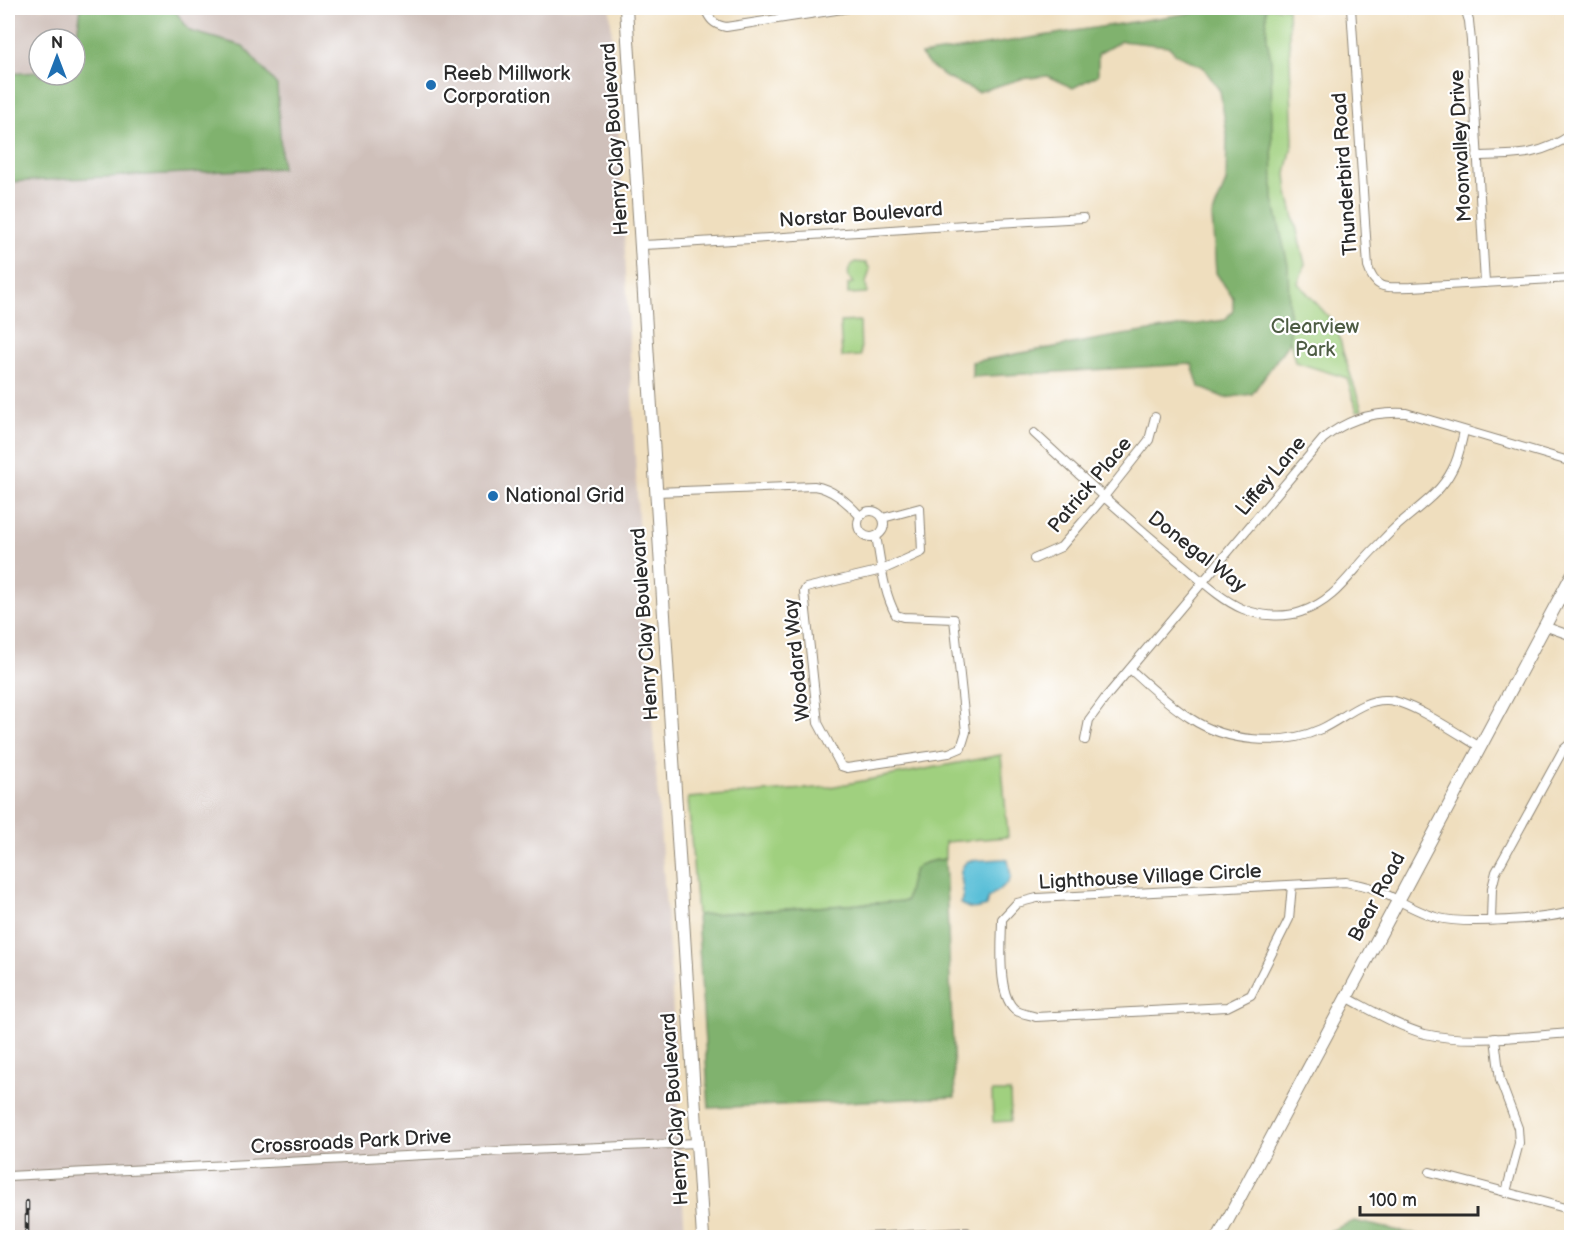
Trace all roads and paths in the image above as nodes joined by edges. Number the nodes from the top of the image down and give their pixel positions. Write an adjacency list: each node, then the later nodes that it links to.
1 (626, 8): 9 (main road, Henry Clay Boulevard)
2 (705, 8): 3 (street)
3 (849, 8)
4 (1351, 8): 11 (street, Thunderbird Road)
5 (1465, 8): 7 (street, Moonvalley Drive)
6 (1572, 134): 7 (street)
7 (1477, 156): 11 (street, Moonvalley Drive)
8 (1083, 218): 9 (street, Norstar Boulevard)
9 (641, 245): 16 (main road, Henry Clay Boulevard)
10 (1572, 278): 11 (street, Thunderbird Road)
11 (1485, 283)
12 (1155, 417): 17 (street, Patrick Place)
13 (1464, 431): 15 (street, Liffey Lane); 24 (street, Liffey Lane); 24 (street, Donegal Way)
14 (1034, 433): 17 (street, Donegal Way)
15 (1572, 462)
16 (656, 492): 18 (street); 38 (main road, Henry Clay Boulevard)
17 (1103, 498): 21 (street, Patrick Place); 24 (street, Donegal Way)
18 (860, 516): 19 (street, Woodard Way); 20 (street)
19 (883, 518): 20 (street); 22 (street, Woodard Way)
20 (876, 536): 22 (street, Woodard Way)
21 (1034, 559)
22 (882, 570): 22 (street, Woodard Way)
23 (1572, 575): 25 (main road, Bear Road)
24 (1204, 582): 27 (street, Liffey Lane)
25 (1544, 626): 26 (street); 30 (main road, Bear Road)
26 (1572, 636)
27 (1130, 669): 28 (street, Liffey Lane); 30 (street)
28 (1085, 740)
29 (1572, 742): 34 (street)
30 (1480, 747): 32 (main road, Bear Road)
31 (1292, 885): 31 (street, Lighthouse Village Circle); 32 (street, Lighthouse Village Circle)
32 (1397, 901): 34 (street, Lighthouse Village Circle); 35 (main road, Bear Road)
33 (1572, 911): 34 (street, Lighthouse Village Circle)
34 (1491, 920)
35 (1346, 997): 37 (street); 46 (main road, Bear Road)
36 (1572, 1033): 37 (street)
37 (1495, 1038): 41 (street)
38 (697, 1143): 40 (street, Crossroads Park Drive); 44 (main road, Henry Clay Boulevard)
39 (1430, 1172): 41 (street)
40 (8, 1176)
41 (1506, 1192): 42 (street)
42 (1572, 1212)
43 (967, 1232): 45 (street)
44 (703, 1238)
45 (843, 1238)
46 (1218, 1238)

